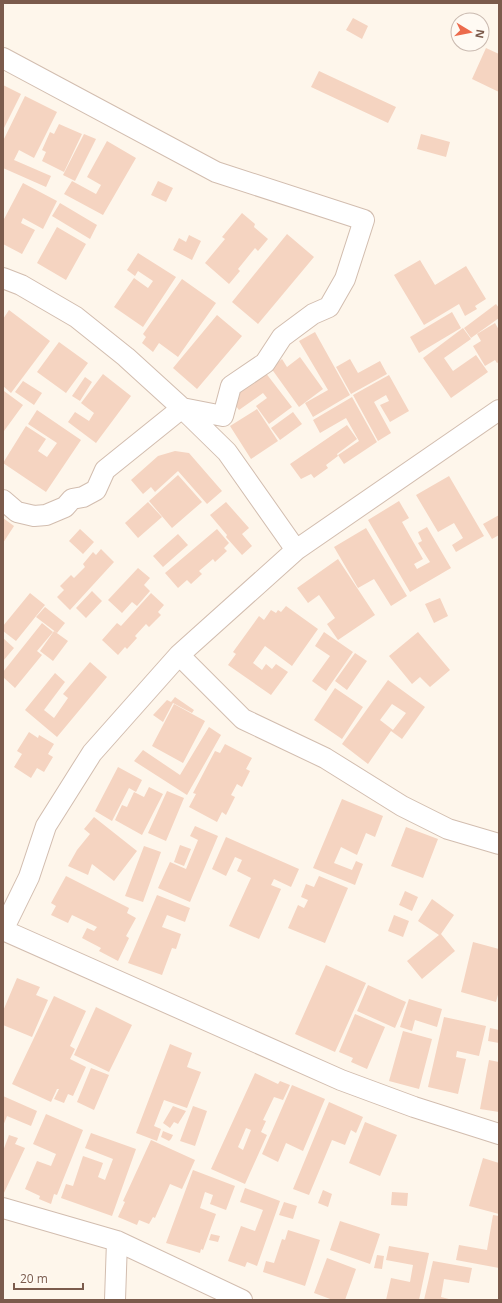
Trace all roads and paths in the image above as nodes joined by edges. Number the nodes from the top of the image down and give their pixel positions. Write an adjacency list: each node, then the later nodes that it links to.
1 (3, 58): 3 (street)
2 (3, 278): 3 (street)
3 (182, 408): 5 (street); 6 (street)
4 (499, 410): 6 (street)
5 (3, 500)
6 (296, 550): 7 (street)
7 (179, 655): 8 (street); 9 (street)
8 (499, 844)
9 (3, 930): 10 (street)
10 (499, 1134)
11 (3, 1208): 12 (street)
12 (117, 1241): 13 (street); 14 (street)
13 (115, 1300)
14 (242, 1300)

